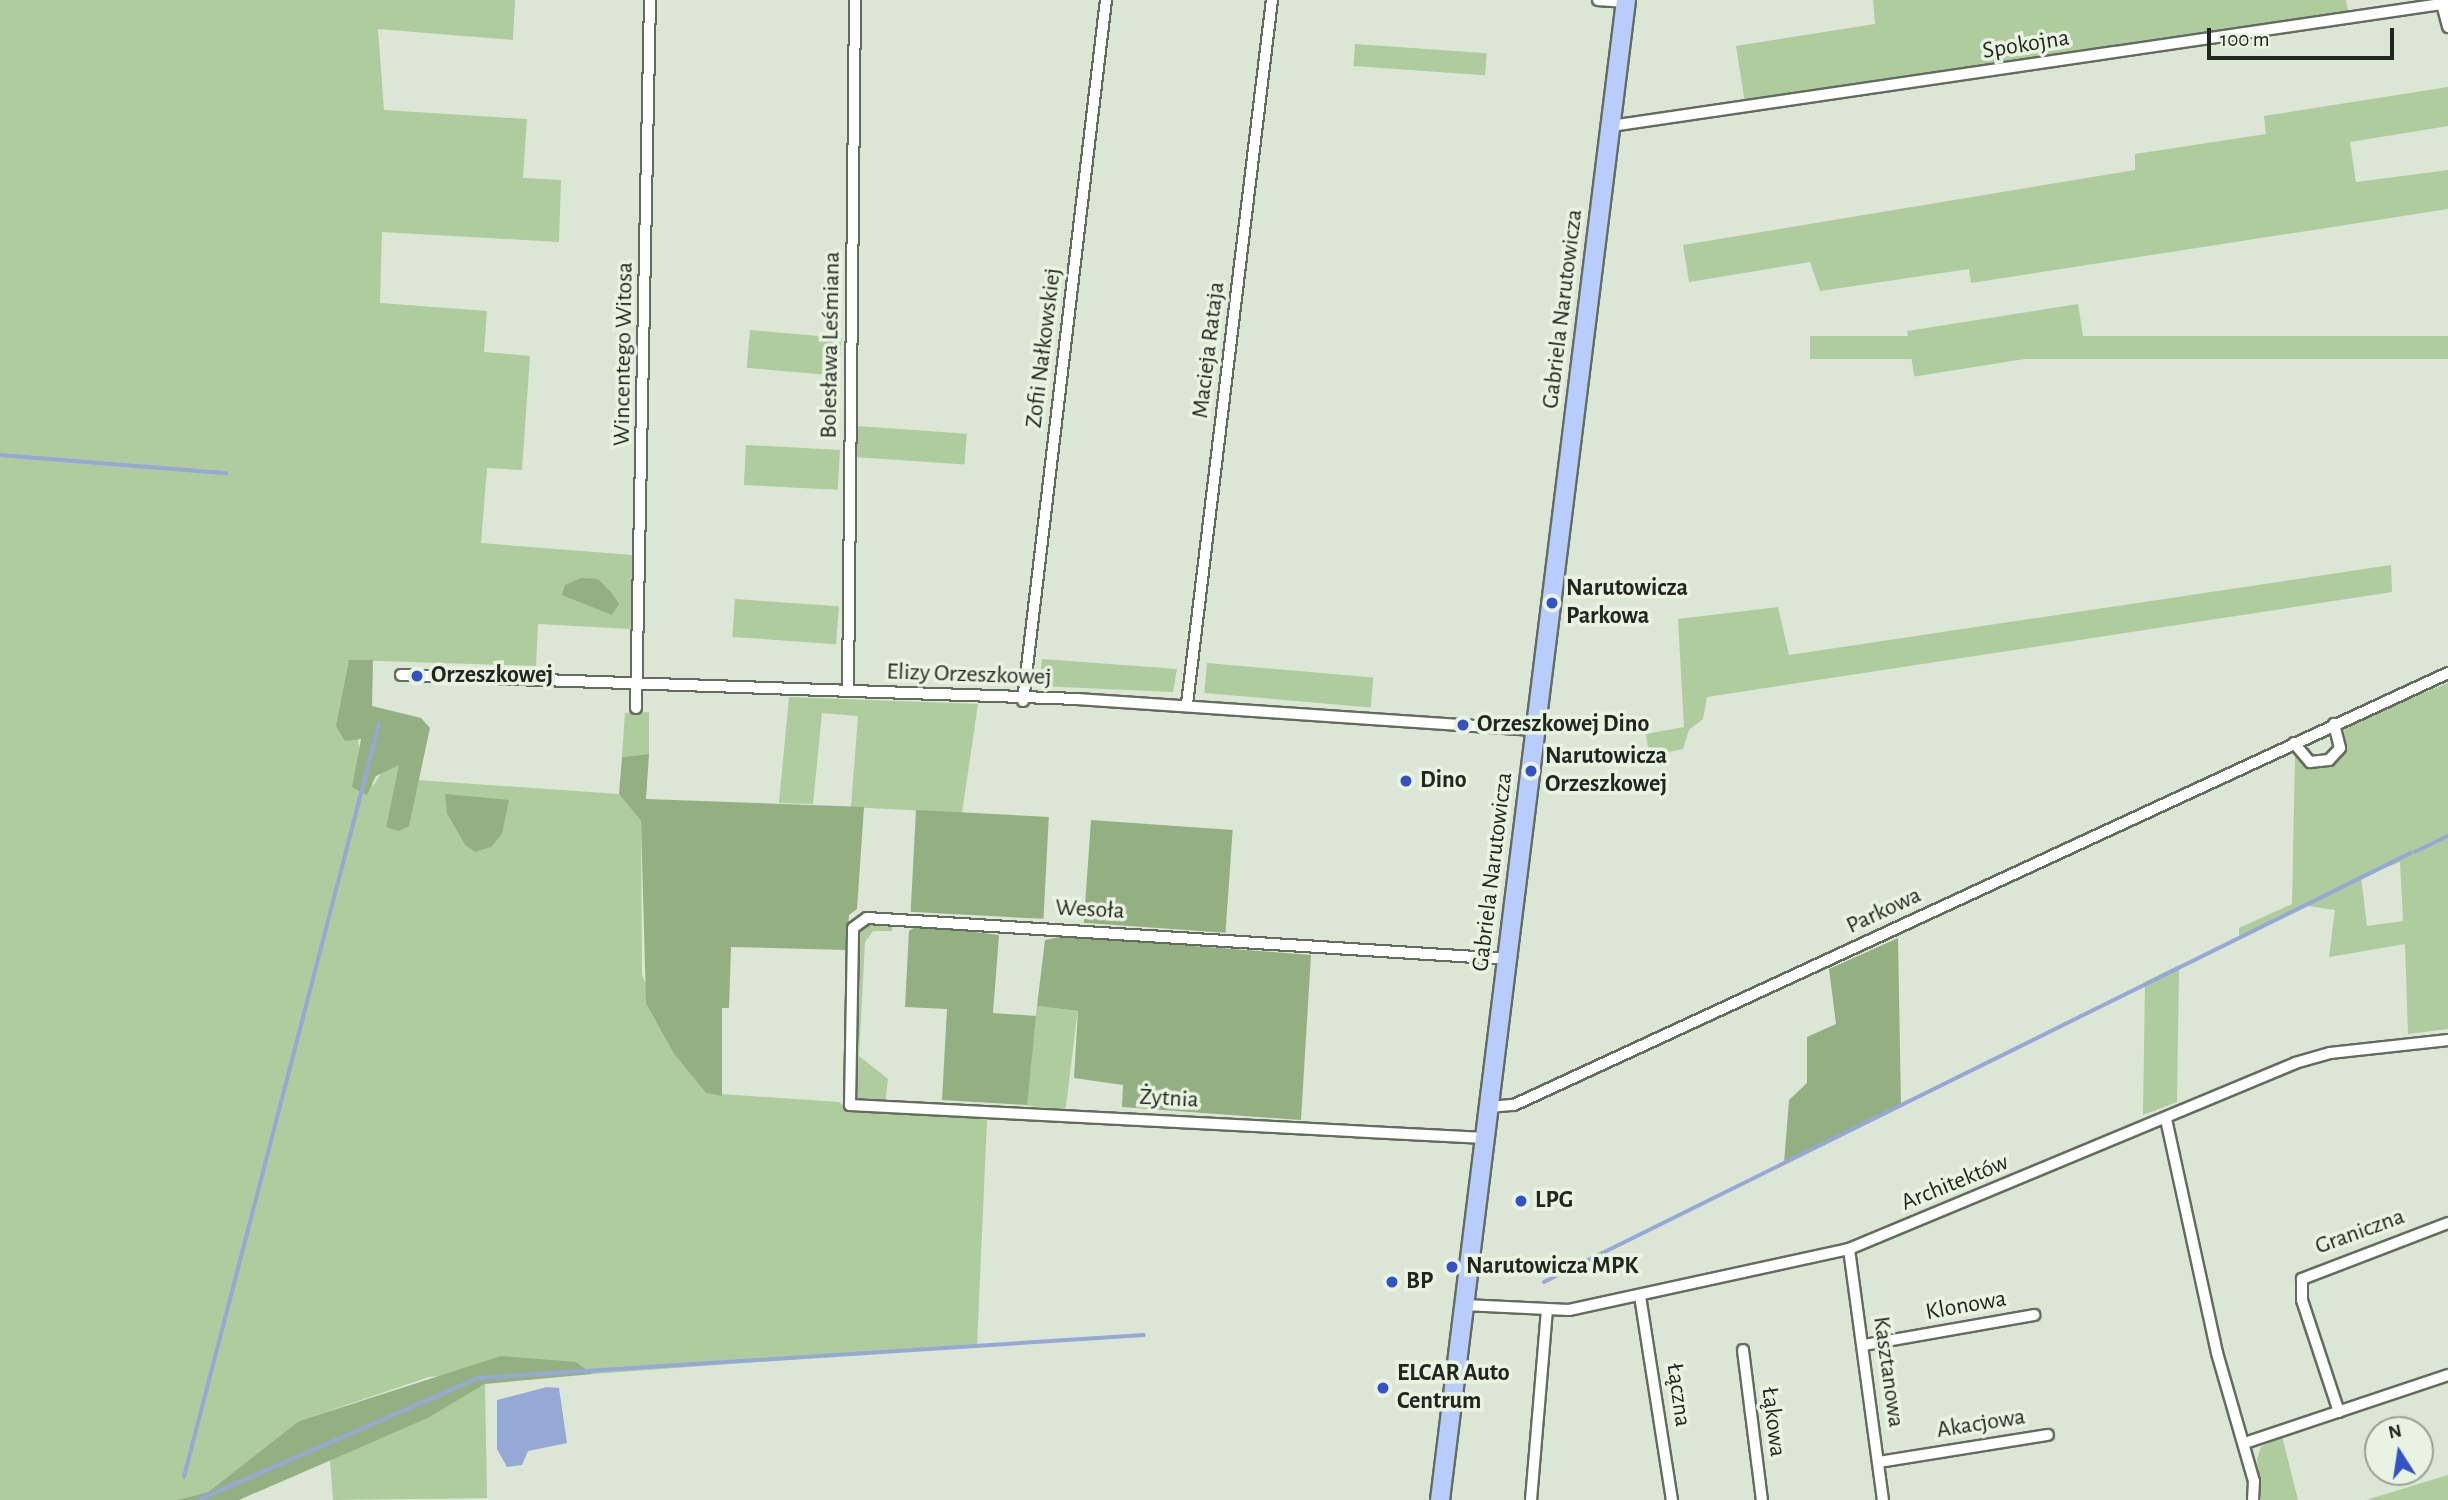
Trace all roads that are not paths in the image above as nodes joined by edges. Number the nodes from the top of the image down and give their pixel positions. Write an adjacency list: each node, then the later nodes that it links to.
1 (650, 0): 12 (street, Wincentego Witosa)
2 (855, 0): 13 (street, Bolesława Leśmiana)
3 (1106, 0): 14 (street, Zofii Nałkowskiej)
4 (1272, 0): 15 (street, Macieja Rataja)
5 (1598, 0): 6 (street)
6 (1626, 1): 9 (main road, Gabriela Narutowicza)
7 (2445, 4): 8 (street); 9 (street, Spokojna)
8 (2448, 27)
9 (1611, 126): 18 (main road, Gabriela Narutowicza)
10 (2448, 673): 17 (street, Parkowa)
11 (401, 675): 12 (street, Elizy Orzeszkowej)
12 (638, 685): 13 (street, Elizy Orzeszkowej); 16 (street, Wincentego Witosa)
13 (848, 691): 14 (street, Elizy Orzeszkowej)
14 (1023, 701): 15 (street, Elizy Orzeszkowej)
15 (1186, 704): 18 (street, Elizy Orzeszkowej)
16 (636, 708)
17 (2334, 724): 19 (street, Parkowa); 19 (street)
18 (1536, 730): 20 (main road, Gabriela Narutowicza)
19 (2294, 743): 23 (street, Parkowa)
20 (1506, 959): 22 (street, Wesoła); 23 (main road, Gabriela Narutowicza)
21 (2448, 1040): 24 (street, Architektów)
22 (850, 1105): 25 (street, Żytnia)
23 (1489, 1107): 25 (main road, Gabriela Narutowicza)
24 (2166, 1119): 27 (street, Architektów); 37 (street)
25 (1485, 1138): 29 (main road, Gabriela Narutowicza)
26 (2448, 1223): 35 (street, Graniczna)
27 (1849, 1249): 28 (street, Architektów); 32 (street, Kasztanowa)
28 (1640, 1296): 30 (street, Architektów); 41 (street, Łączna)
29 (1464, 1305): 30 (street, Architektów); 39 (main road, Gabriela Narutowicza)
30 (1548, 1310): 40 (street)
31 (2034, 1315): 32 (street, Klonowa)
32 (1864, 1345): 38 (street, Kasztanowa)
33 (1743, 1350): 42 (street, Łąkowa)
34 (2448, 1375): 35 (street)
35 (2339, 1412): 37 (street)
36 (2048, 1435): 38 (street, Akacjowa)
37 (2245, 1443): 44 (street)
38 (1879, 1462): 43 (street, Kasztanowa)
39 (1440, 1500)
40 (1531, 1500)
41 (1672, 1500)
42 (1762, 1500)
43 (1883, 1500)
44 (2253, 1500)

